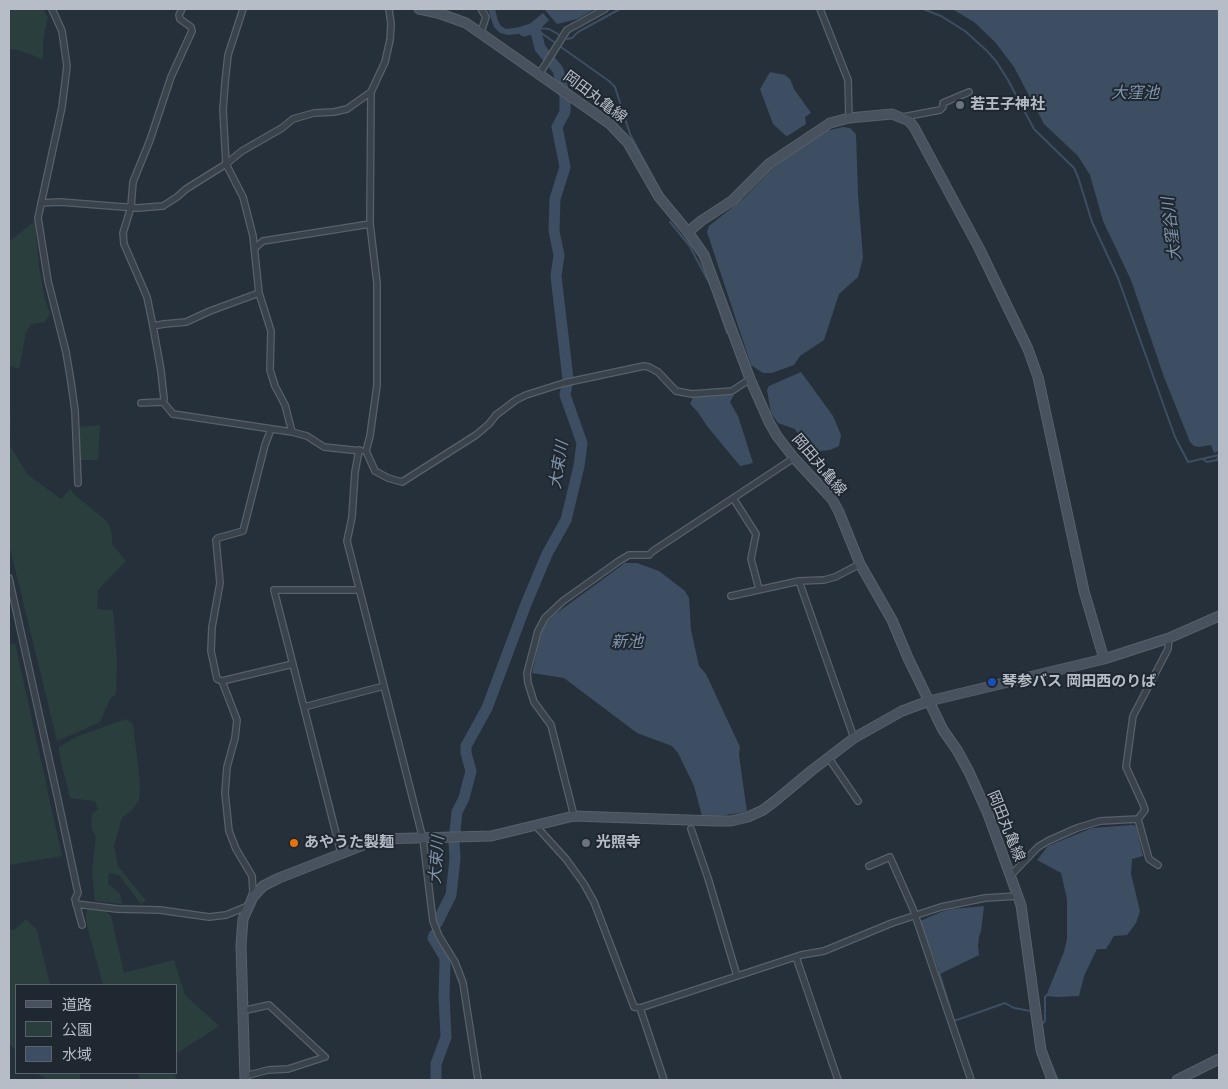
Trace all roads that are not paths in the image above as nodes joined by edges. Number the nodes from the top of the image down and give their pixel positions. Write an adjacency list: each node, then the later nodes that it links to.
1 (52, 9): 16 (street)
2 (182, 9): 17 (street)
3 (243, 9): 15 (street)
4 (389, 9): 11 (street)
5 (419, 9): 9 (street, 岡田丸亀線)
6 (481, 9): 9 (street)
7 (605, 9): 10 (street)
8 (820, 9): 14 (street)
9 (481, 32): 10 (street, 岡田丸亀線)
10 (540, 73): 19 (street, 岡田丸亀線)
11 (371, 92): 15 (street); 18 (street)
12 (969, 92): 13 (street)
13 (902, 117): 14 (street); 40 (street)
14 (849, 118): 19 (street)
15 (226, 164): 17 (street); 20 (street)
16 (41, 203): 17 (street); 30 (street)
17 (131, 207): 22 (street)
18 (370, 224): 20 (street); 28 (street)
19 (688, 232): 23 (street, 岡田丸亀線)
20 (255, 248): 21 (street)
21 (258, 293): 22 (street); 27 (street)
22 (153, 326): 25 (street)
23 (750, 379): 28 (street); 29 (street, 岡田丸亀線)
24 (141, 402): 25 (street)
25 (163, 402): 26 (street)
26 (271, 429): 27 (street); 42 (street)
27 (292, 432): 28 (street)
28 (362, 451): 36 (street)
29 (794, 458): 31 (street); 32 (street, 岡田丸亀線)
30 (78, 482)
31 (733, 498): 35 (street); 49 (street)
32 (860, 564): 34 (street); 44 (street, 岡田丸亀線)
33 (9, 578): 59 (street)
34 (800, 581): 35 (street); 46 (street)
35 (759, 589): 37 (street)
36 (359, 590): 41 (street); 43 (street)
37 (731, 596)
38 (1219, 616): 39 (street)
39 (1169, 638): 40 (street); 50 (street)
40 (1104, 659): 44 (street)
41 (293, 664): 42 (street); 45 (street)
42 (222, 681): 60 (street)
43 (384, 686): 45 (street); 53 (street)
44 (929, 701): 46 (street); 57 (street, 岡田丸亀線)
45 (304, 707): 54 (street)
46 (854, 738): 47 (street)
47 (828, 757): 48 (street); 49 (street)
48 (858, 801)
49 (574, 816): 51 (street)
50 (1138, 820): 55 (street); 57 (street)
51 (536, 826): 53 (street); 65 (street)
52 (691, 828): 64 (street)
53 (423, 839): 54 (street); 69 (street)
54 (341, 853): 60 (street)
55 (1158, 865)
56 (869, 866): 61 (street)
57 (1011, 875): 58 (street, 岡田丸亀線)
58 (1018, 896): 61 (street); 73 (street, 岡田丸亀線)
59 (76, 904): 60 (street); 62 (street)
60 (247, 908): 66 (street)
61 (914, 916): 63 (street); 72 (street)
62 (82, 926)
63 (796, 957): 64 (street); 71 (street)
64 (737, 976): 65 (street)
65 (640, 1008): 70 (street)
66 (242, 1011): 68 (street); 68 (street)
67 (1219, 1059): 74 (street)
68 (245, 1078)
69 (478, 1080)
70 (664, 1080)
71 (838, 1080)
72 (971, 1080)
73 (1052, 1080)
74 (1177, 1080)

